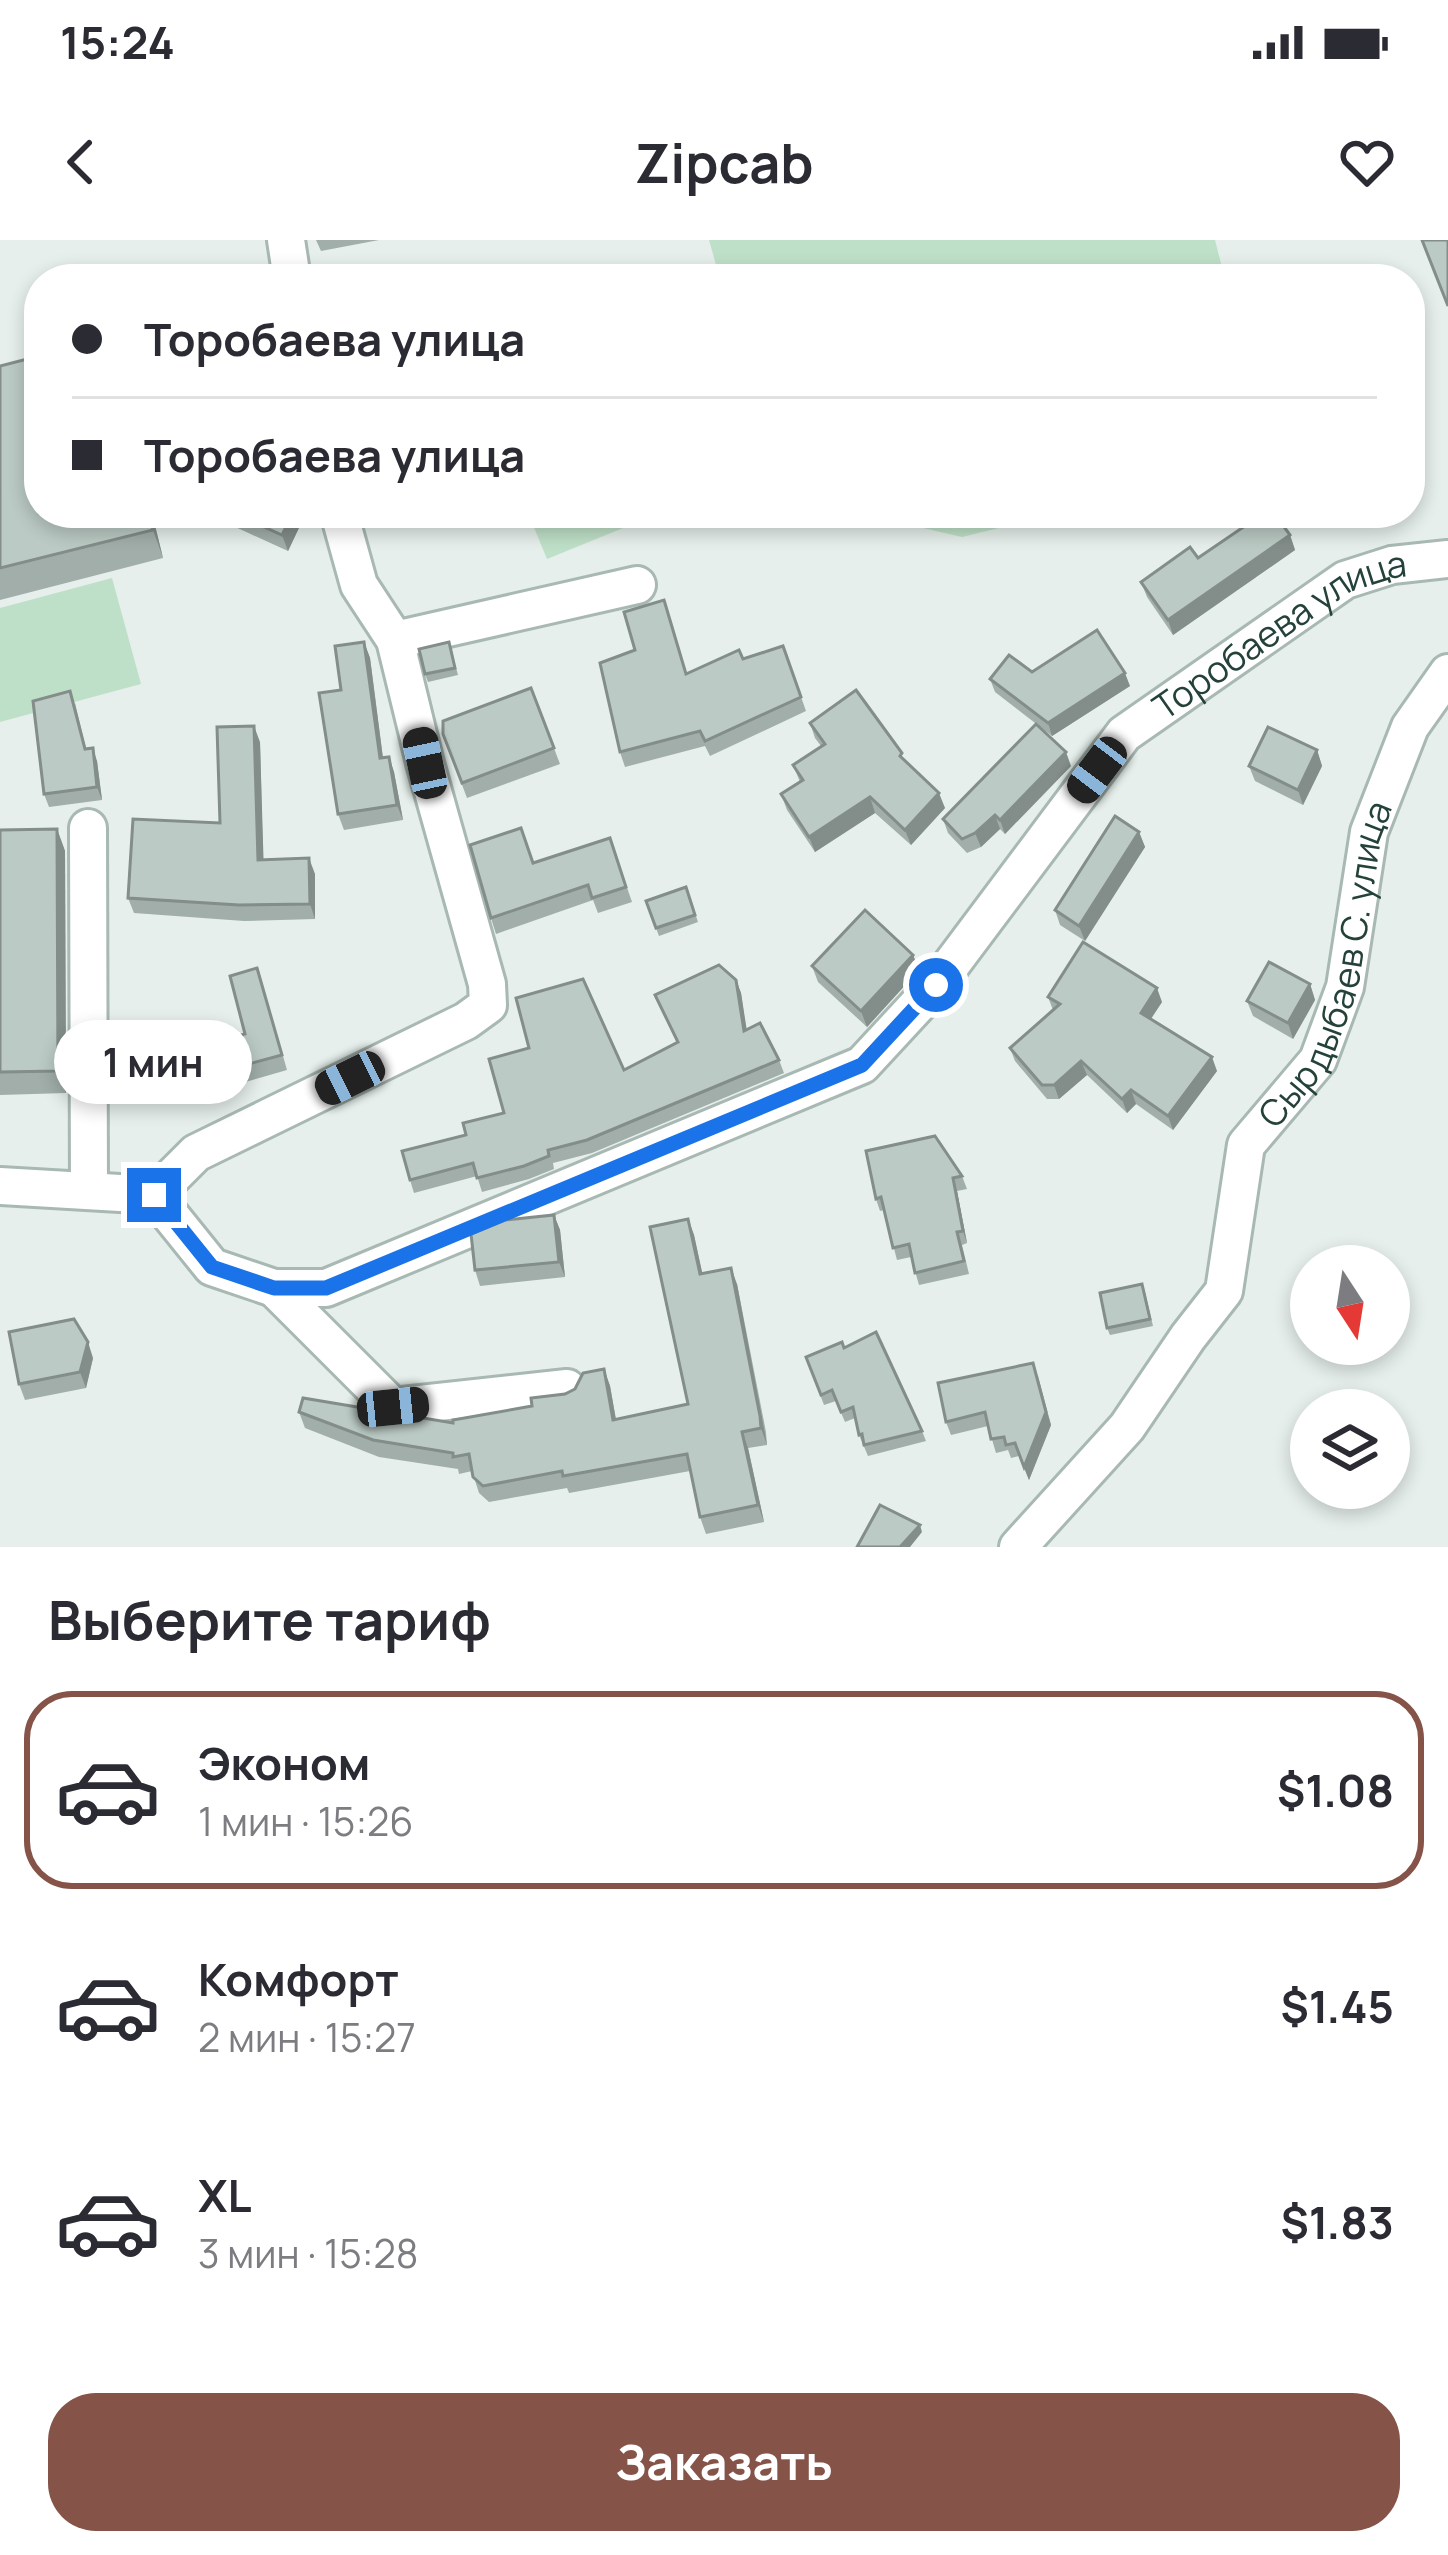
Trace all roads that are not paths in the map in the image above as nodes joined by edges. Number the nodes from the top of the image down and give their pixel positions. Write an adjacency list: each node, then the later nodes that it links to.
1 (343, 528): 4 (street)
2 (1448, 559): 10 (street, Торобаева улица)
3 (637, 584): 4 (street)
4 (395, 640): 9 (street)
5 (1448, 673): 12 (street, Сырдыбаев С. улица)
6 (88, 828): 8 (street)
7 (0, 1186): 8 (street)
8 (89, 1189): 9 (street)
9 (154, 1195): 10 (street, Торобаева улица)
10 (274, 1288): 11 (street)
11 (567, 1388)
12 (1018, 1547)

